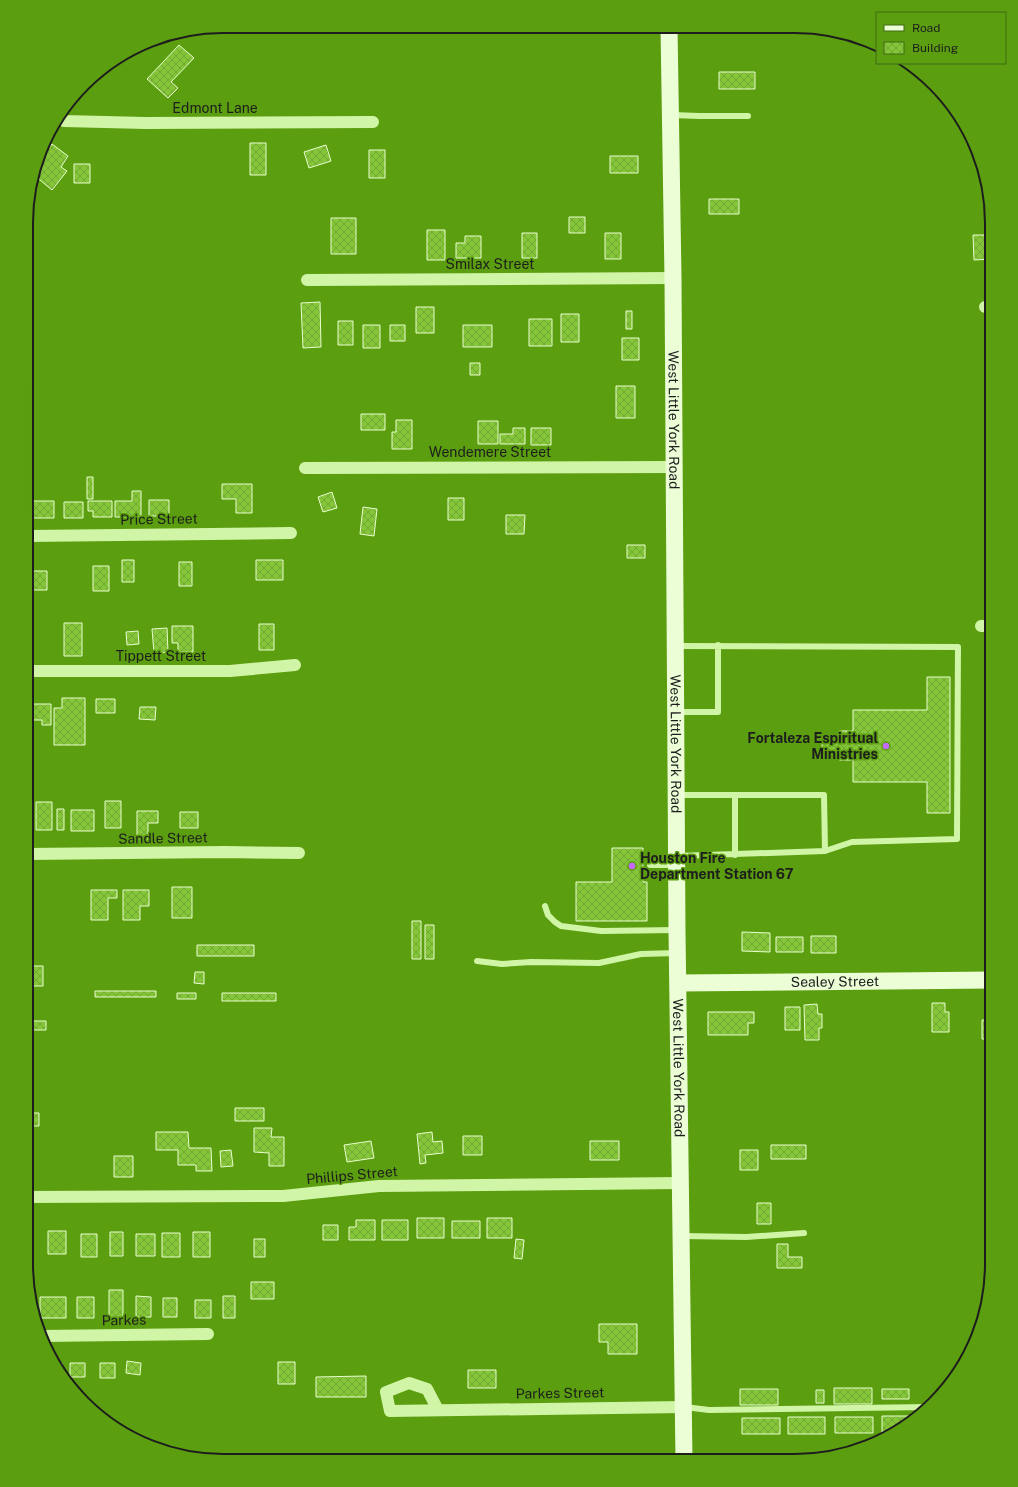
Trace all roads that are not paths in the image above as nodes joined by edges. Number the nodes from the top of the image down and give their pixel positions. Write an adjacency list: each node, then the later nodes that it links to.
1 (669, 33): 2 (street, West Little York Road)
2 (671, 115): 3 (lane); 6 (street, West Little York Road)
3 (748, 116)
4 (63, 121): 5 (street, Edmont Lane)
5 (373, 122)
6 (673, 278): 7 (street, Smilax Street); 8 (street, West Little York Road)
7 (307, 280)
8 (674, 467): 9 (street, Wendemere Street); 13 (street, West Little York Road)
9 (305, 468)
10 (290, 533): 11 (street, Price Street)
11 (33, 536)
12 (718, 645): 13 (lane); 16 (lane); 19 (lane)
13 (675, 646): 16 (street, West Little York Road)
14 (295, 665): 15 (street, Tippett Street)
15 (33, 671)
16 (676, 712): 17 (street, West Little York Road)
17 (677, 795): 18 (lane); 23 (street, West Little York Road)
18 (735, 795): 19 (lane); 22 (lane)
19 (825, 851): 22 (lane)
20 (299, 853): 21 (street, Sandle Street)
21 (33, 854)
22 (735, 854): 23 (lane)
23 (677, 861): 24 (lane); 26 (street, West Little York Road)
24 (650, 865)
25 (545, 906): 26 (lane)
26 (677, 930): 27 (street, West Little York Road)
27 (678, 953): 28 (lane); 30 (street, West Little York Road)
28 (477, 961)
29 (985, 980): 30 (street, Sealey Street)
30 (679, 983): 31 (street, West Little York Road)
31 (681, 1183): 32 (street, Phillips Street); 34 (street, West Little York Road)
32 (33, 1197)
33 (804, 1234): 34 (lane)
34 (681, 1236): 37 (street, West Little York Road)
35 (208, 1334): 36 (street, Parkes)
36 (47, 1336)
37 (683, 1406): 38 (lane); 39 (street, Parkes Street); 40 (street, West Little York Road)
38 (920, 1407)
39 (438, 1410)
40 (684, 1454)

